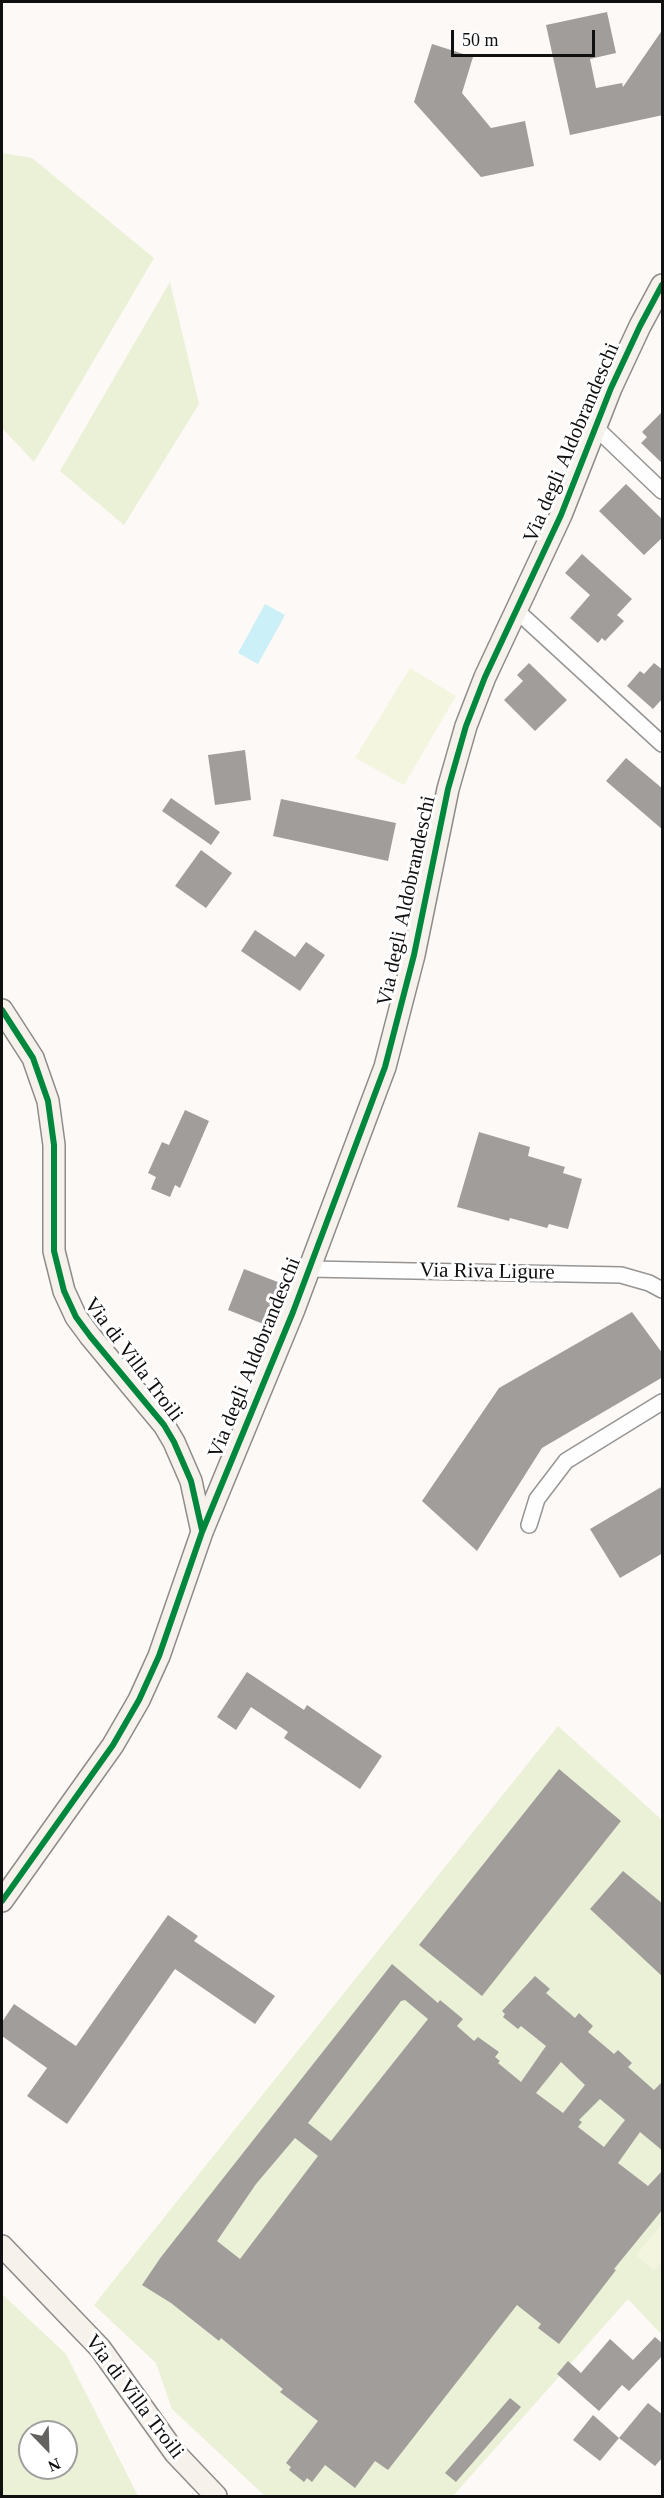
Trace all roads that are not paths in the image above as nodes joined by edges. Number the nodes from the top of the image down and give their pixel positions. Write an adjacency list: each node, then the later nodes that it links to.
1 (663, 285): 2 (street, Via degli Aldobrandeschi)
2 (595, 427): 3 (street); 4 (street, Via degli Aldobrandeschi)
3 (663, 491)
4 (516, 610): 5 (street); 7 (street, Via degli Aldobrandeschi)
5 (663, 744)
6 (2, 1010): 11 (street, Via di Villa Troili)
7 (309, 1269): 8 (street, Via Riva Ligure); 11 (street, Via degli Aldobrandeschi)
8 (663, 1290)
9 (663, 1402): 10 (street)
10 (529, 1525)
11 (202, 1532): 12 (street)
12 (2, 1901)
13 (2, 2246): 14 (street, Via di Villa Troili)
14 (216, 2496)

